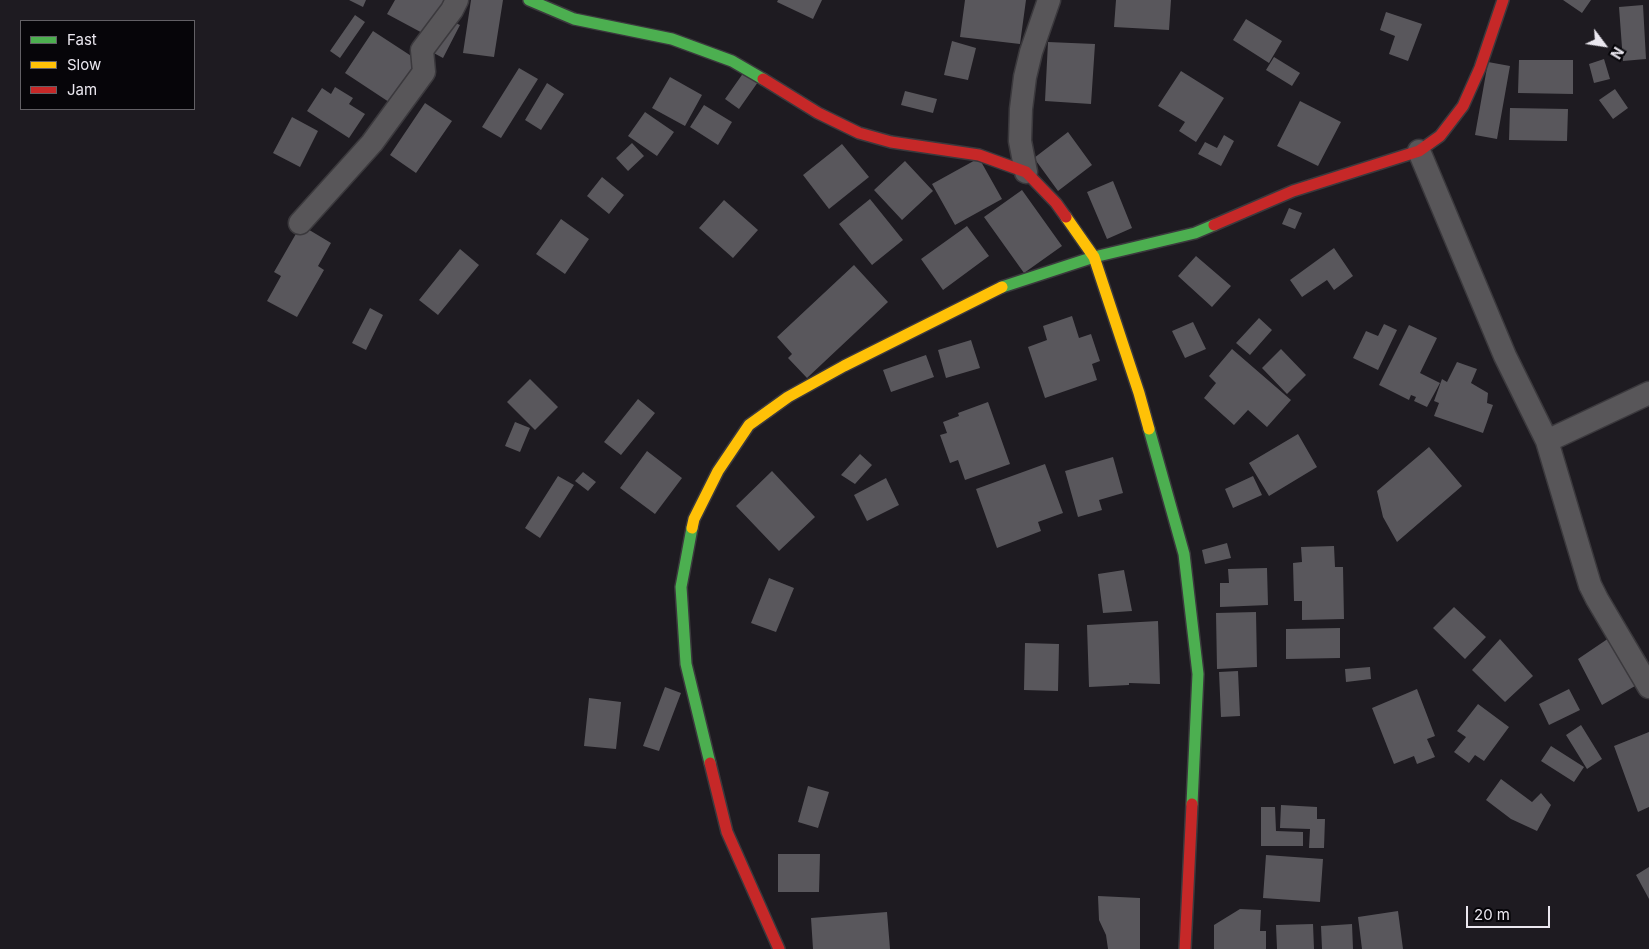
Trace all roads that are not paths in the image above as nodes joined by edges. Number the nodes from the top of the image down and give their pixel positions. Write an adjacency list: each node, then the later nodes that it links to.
1 (457, 0): 7 (street)
2 (530, 0): 6 (street)
3 (1049, 0): 6 (street)
4 (1501, 1): 5 (street)
5 (1418, 151): 8 (street); 10 (street)
6 (1026, 172): 8 (street)
7 (300, 223)
8 (1094, 257): 12 (street); 13 (street)
9 (1649, 393): 10 (street)
10 (1547, 441): 11 (street)
11 (1649, 687)
12 (779, 949)
13 (1185, 949)

